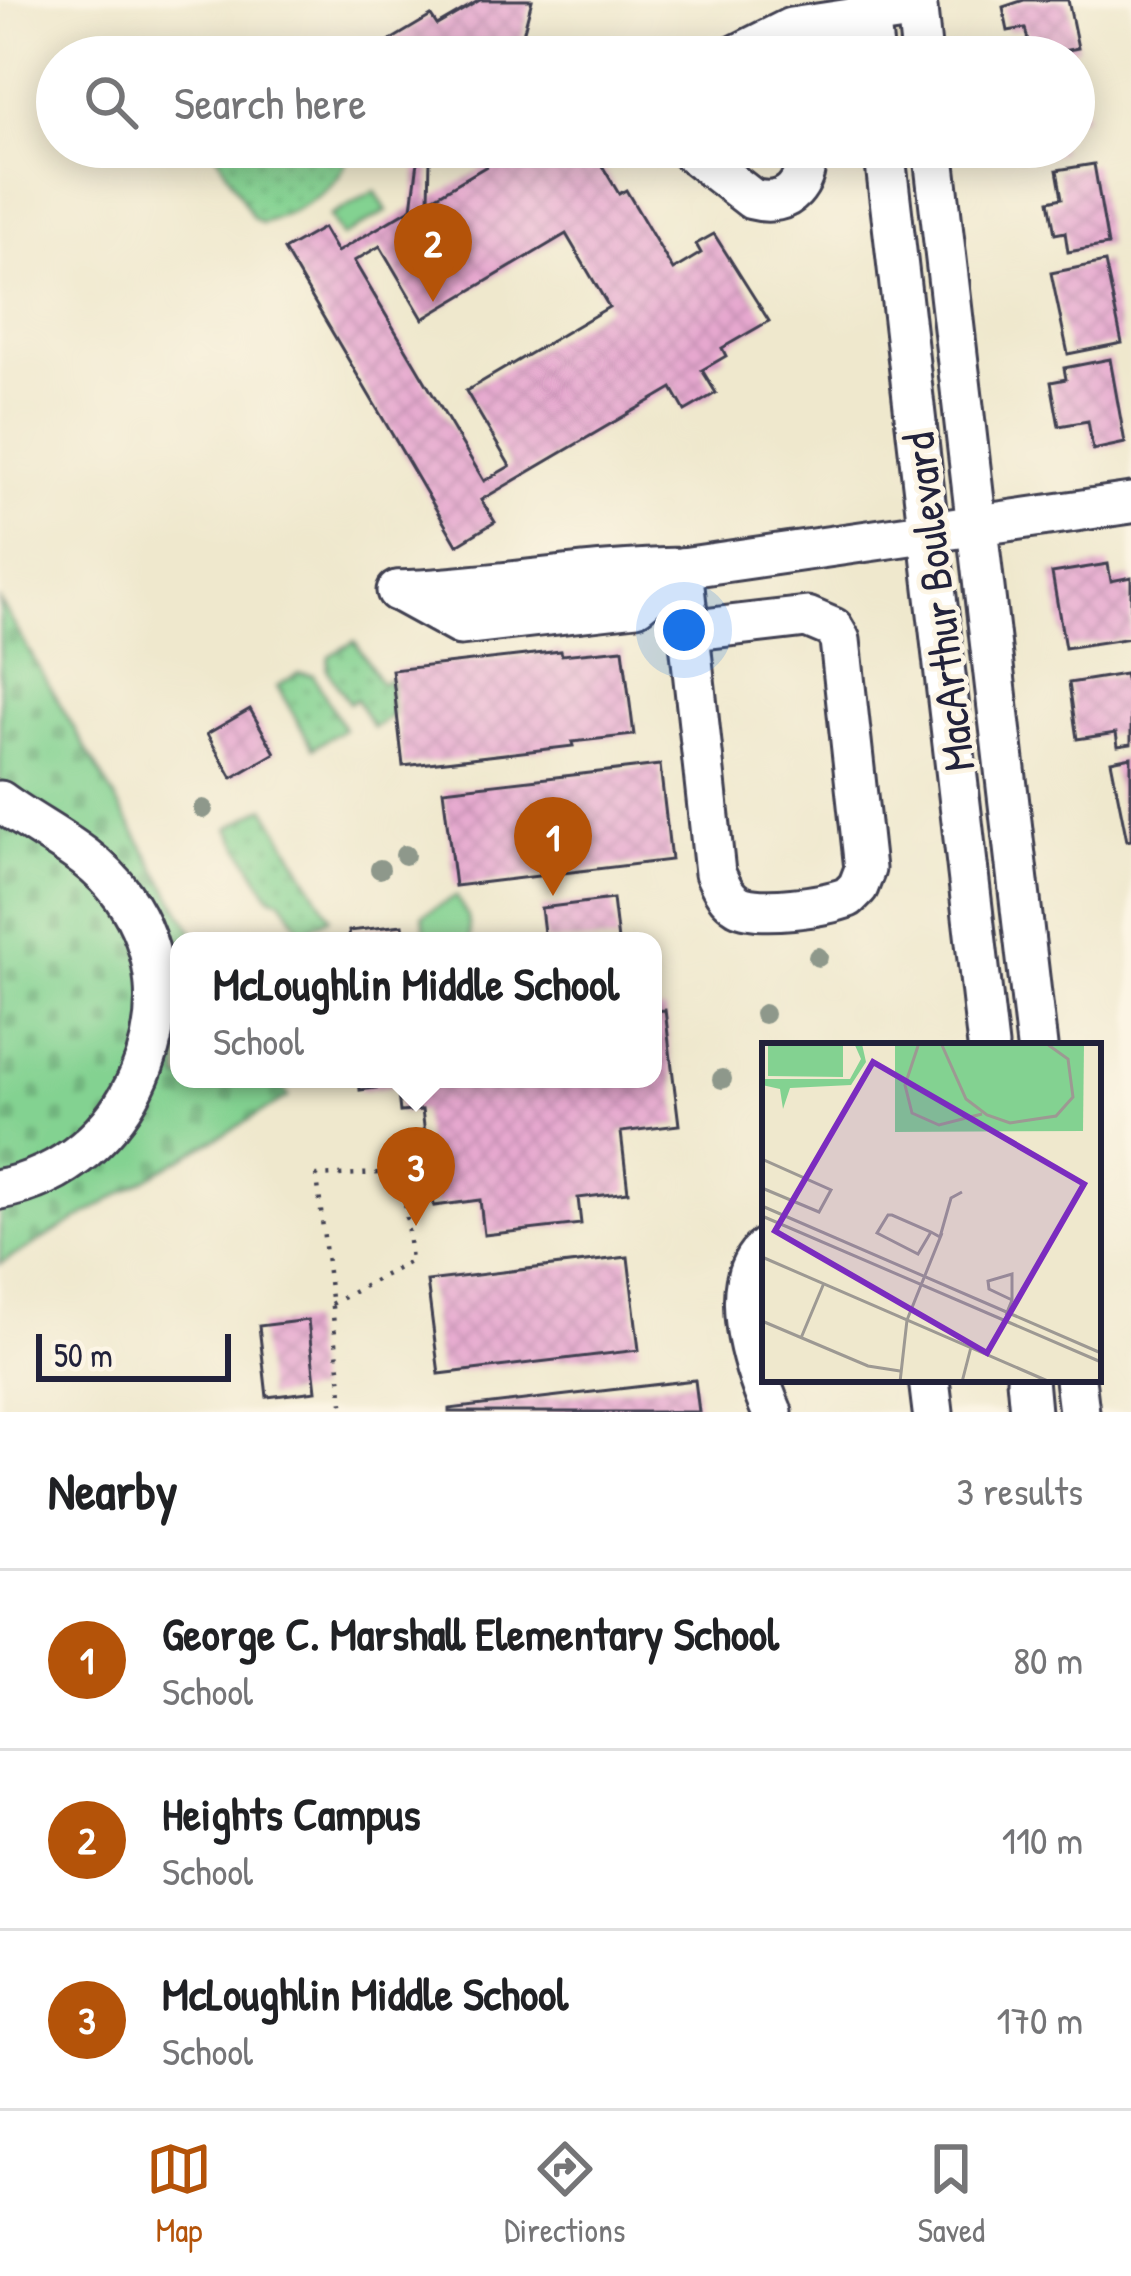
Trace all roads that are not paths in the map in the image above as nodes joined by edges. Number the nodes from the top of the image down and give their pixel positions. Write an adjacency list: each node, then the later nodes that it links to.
1 (916, 4): 2 (street); 4 (street)
2 (868, 7): 3 (street)
3 (806, 36)
4 (920, 36)
5 (712, 168): 6 (street)
6 (806, 168)
7 (886, 168): 11 (street, MacArthur Boulevard)
8 (935, 168): 10 (street, MacArthur Boulevard)
9 (1131, 503): 10 (street)
10 (976, 523): 11 (street); 18 (street, MacArthur Boulevard)
11 (929, 531): 12 (street); 17 (street, MacArthur Boulevard)
12 (682, 568): 13 (street); 14 (street)
13 (397, 591)
14 (686, 631): 14 (street)
15 (0, 801): 16 (street)
16 (16, 821): 19 (street)
17 (988, 1043)
18 (1037, 1043)
19 (0, 1189)
20 (762, 1251): 24 (street)
21 (929, 1382): 25 (street)
22 (1027, 1382): 26 (street)
23 (1076, 1382): 27 (street)
24 (772, 1412)
25 (933, 1412)
26 (1030, 1412)
27 (1079, 1412)

